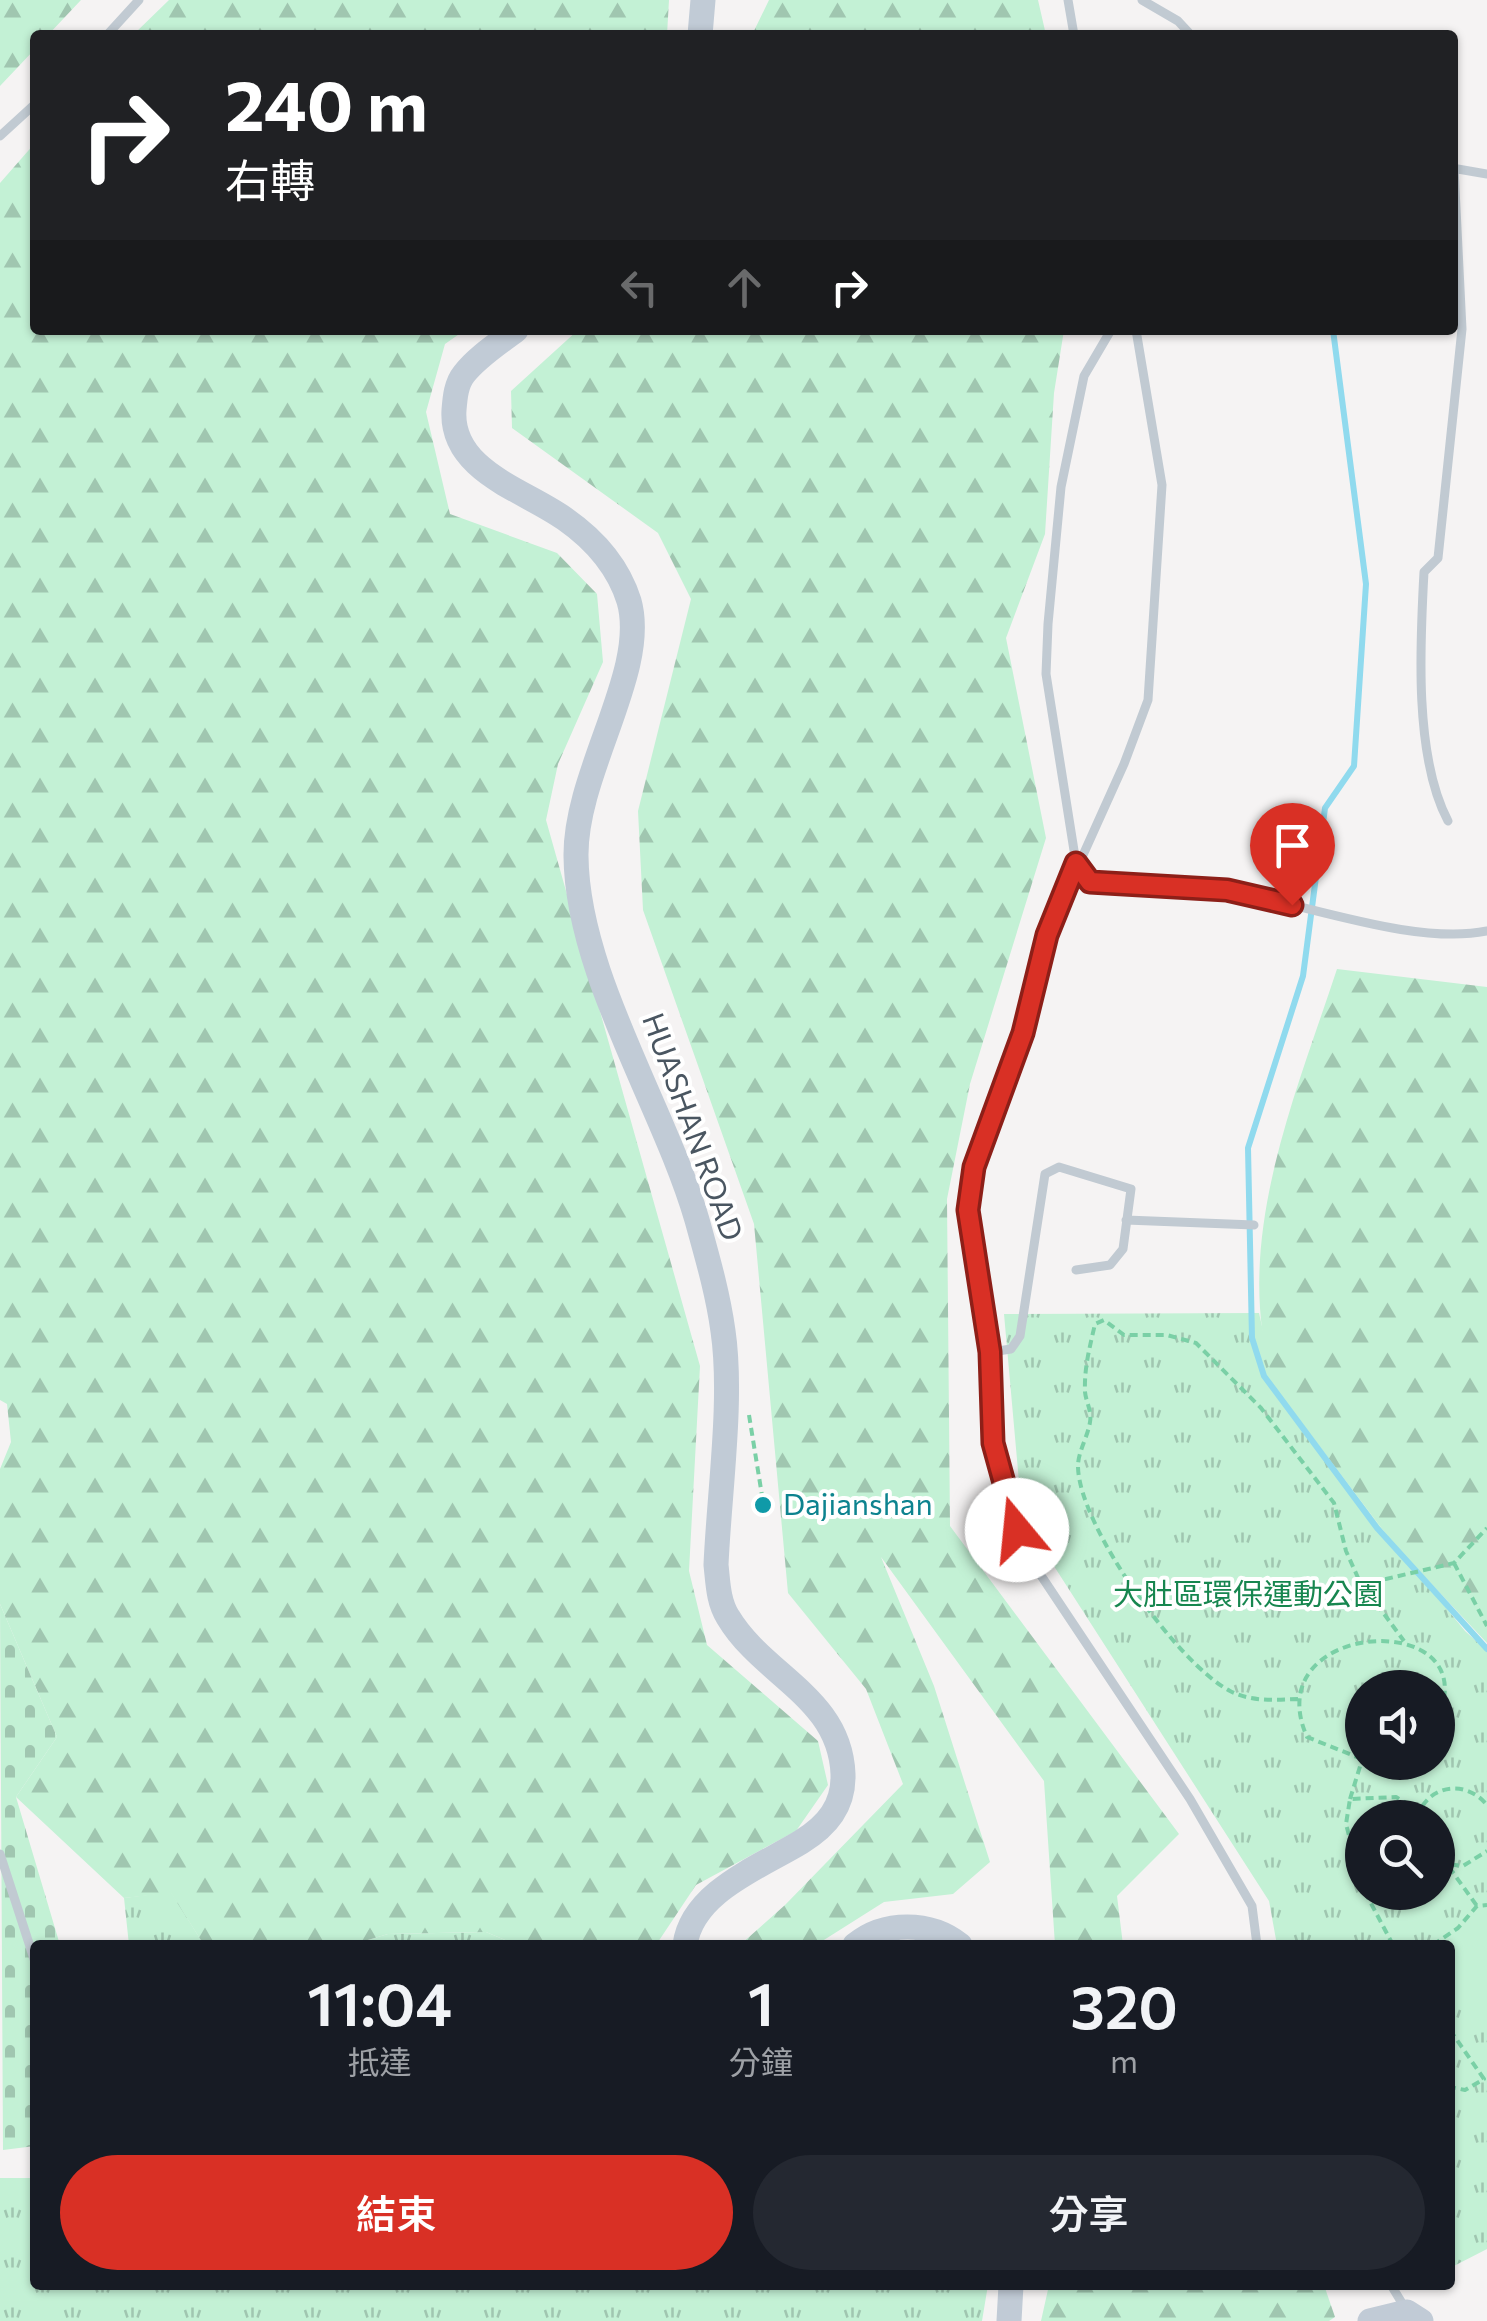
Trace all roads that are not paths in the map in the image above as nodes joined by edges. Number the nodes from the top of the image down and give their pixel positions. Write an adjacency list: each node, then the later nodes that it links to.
1 (139, 0): 5 (lane)
2 (703, 0): 6 (street)
3 (1068, 0): 7 (lane)
4 (1142, 0): 8 (lane)
5 (112, 30)
6 (700, 30)
7 (1073, 30)
8 (1186, 30)
9 (30, 109): 10 (lane)
10 (0, 136)
11 (1458, 169): 12 (lane)
12 (1487, 174)
13 (1458, 312): 17 (lane)
14 (510, 335): 25 (street, HUASHAN ROAD)
15 (1108, 335): 18 (lane)
16 (1137, 335): 18 (lane)
17 (1448, 821)
18 (1076, 863): 19 (lane); 23 (lane)
19 (1487, 931)
20 (1126, 1220): 21 (lane); 22 (lane); 23 (lane)
21 (1254, 1224)
22 (1076, 1270)
23 (990, 1352): 28 (lane)
24 (0, 1854): 29 (lane)
25 (686, 1940)
26 (861, 1940): 27 (street)
27 (947, 1940)
28 (1256, 1940)
29 (30, 1947)
30 (1011, 2290): 33 (street)
31 (1395, 2290): 32 (lane)
32 (1414, 2316): 34 (street)
33 (1009, 2321)
34 (1370, 2321)

